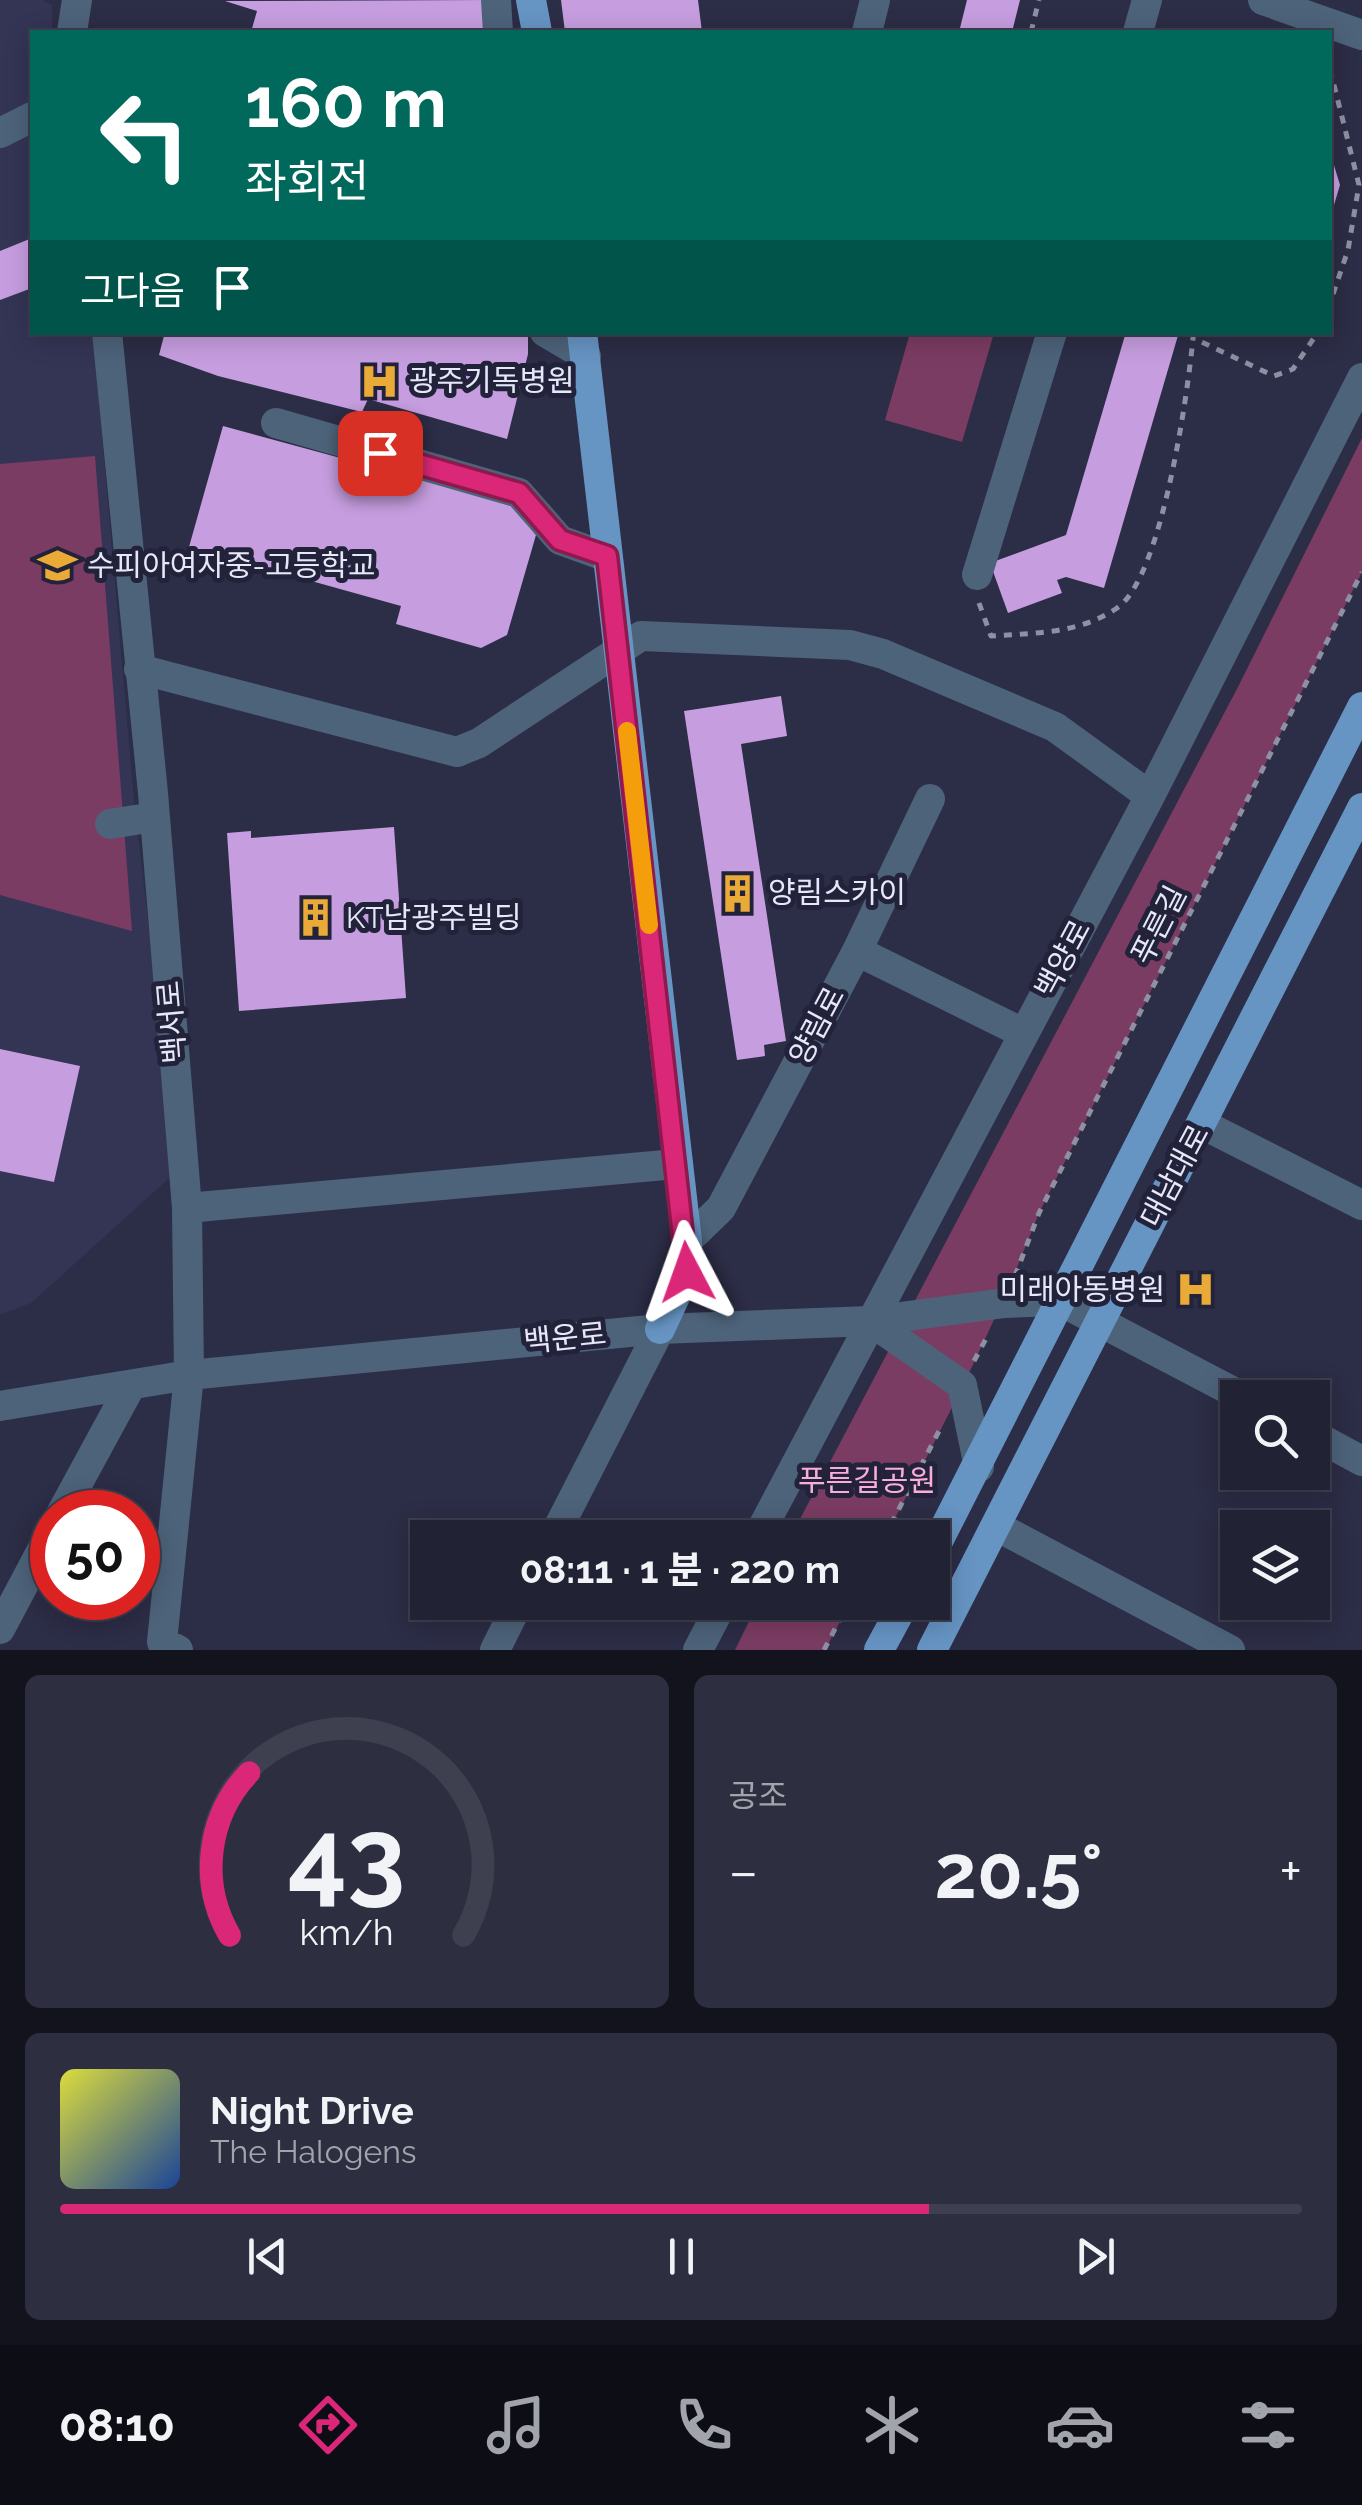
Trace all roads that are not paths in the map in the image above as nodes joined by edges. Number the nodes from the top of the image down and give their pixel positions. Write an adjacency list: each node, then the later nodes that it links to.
1 (77, 0): 8 (street)
2 (496, 0): 9 (street)
3 (532, 0): 10 (main road)
4 (875, 0): 11 (street)
5 (1147, 0): 12 (street)
6 (1263, 0): 7 (street)
7 (1323, 9): 13 (street)
8 (72, 30)
9 (498, 30)
10 (536, 30)
11 (868, 30)
12 (1139, 30)
13 (1362, 35)
14 (30, 117): 15 (street)
15 (0, 133)
16 (107, 335): 25 (street, 백서로)
17 (555, 335): 19 (street)
18 (1051, 335): 23 (street)
19 (584, 344): 22 (main road)
20 (1362, 378): 27 (street, 백양로)
21 (276, 423): 22 (street)
22 (607, 556): 24 (main road)
23 (977, 575)
24 (618, 649): 25 (street); 27 (street); 35 (main road)
25 (140, 670): 30 (street, 백서로)
26 (1362, 708): 39 (main road, 대남대로)
27 (1150, 796): 33 (street, 백양로)
28 (930, 799): 32 (street, 양림로)
29 (1362, 808): 34 (main road, 대남대로)
30 (154, 818): 31 (street); 37 (street, 백서로)
31 (110, 824)
32 (857, 950): 33 (street); 38 (street, 양림로)
33 (1023, 1033): 40 (street, 백양로)
34 (1202, 1124): 36 (street); 41 (main road, 대남대로)
35 (676, 1164): 37 (street); 38 (main road)
36 (1362, 1205)
37 (188, 1208): 43 (street, 백서로)
38 (687, 1241): 42 (main road)
39 (1060, 1301): 40 (street, 백운로); 41 (street); 49 (main road, 대남대로)
40 (870, 1321): 42 (street, 백운로); 49 (street); 52 (street, 백양로)
41 (1099, 1322): 44 (street); 54 (main road, 대남대로)
42 (660, 1329): 43 (street, 백운로); 51 (street)
43 (189, 1375): 45 (street, 백운로); 61 (street)
44 (1220, 1385)
45 (130, 1386): 46 (street, 백운로); 50 (street)
46 (0, 1406)
47 (1330, 1443): 48 (street)
48 (1362, 1460)
49 (980, 1468): 53 (main road, 대남대로)
50 (74, 1490)
51 (562, 1520)
52 (766, 1520)
53 (950, 1521)
54 (998, 1527): 60 (street); 65 (main road, 대남대로)
55 (30, 1571): 59 (street)
56 (510, 1620): 62 (street)
57 (714, 1620): 63 (street)
58 (896, 1620): 64 (main road)
59 (0, 1628)
60 (1217, 1647)
61 (178, 1650)
62 (495, 1650)
63 (698, 1650)
64 (880, 1650)
65 (932, 1650)

